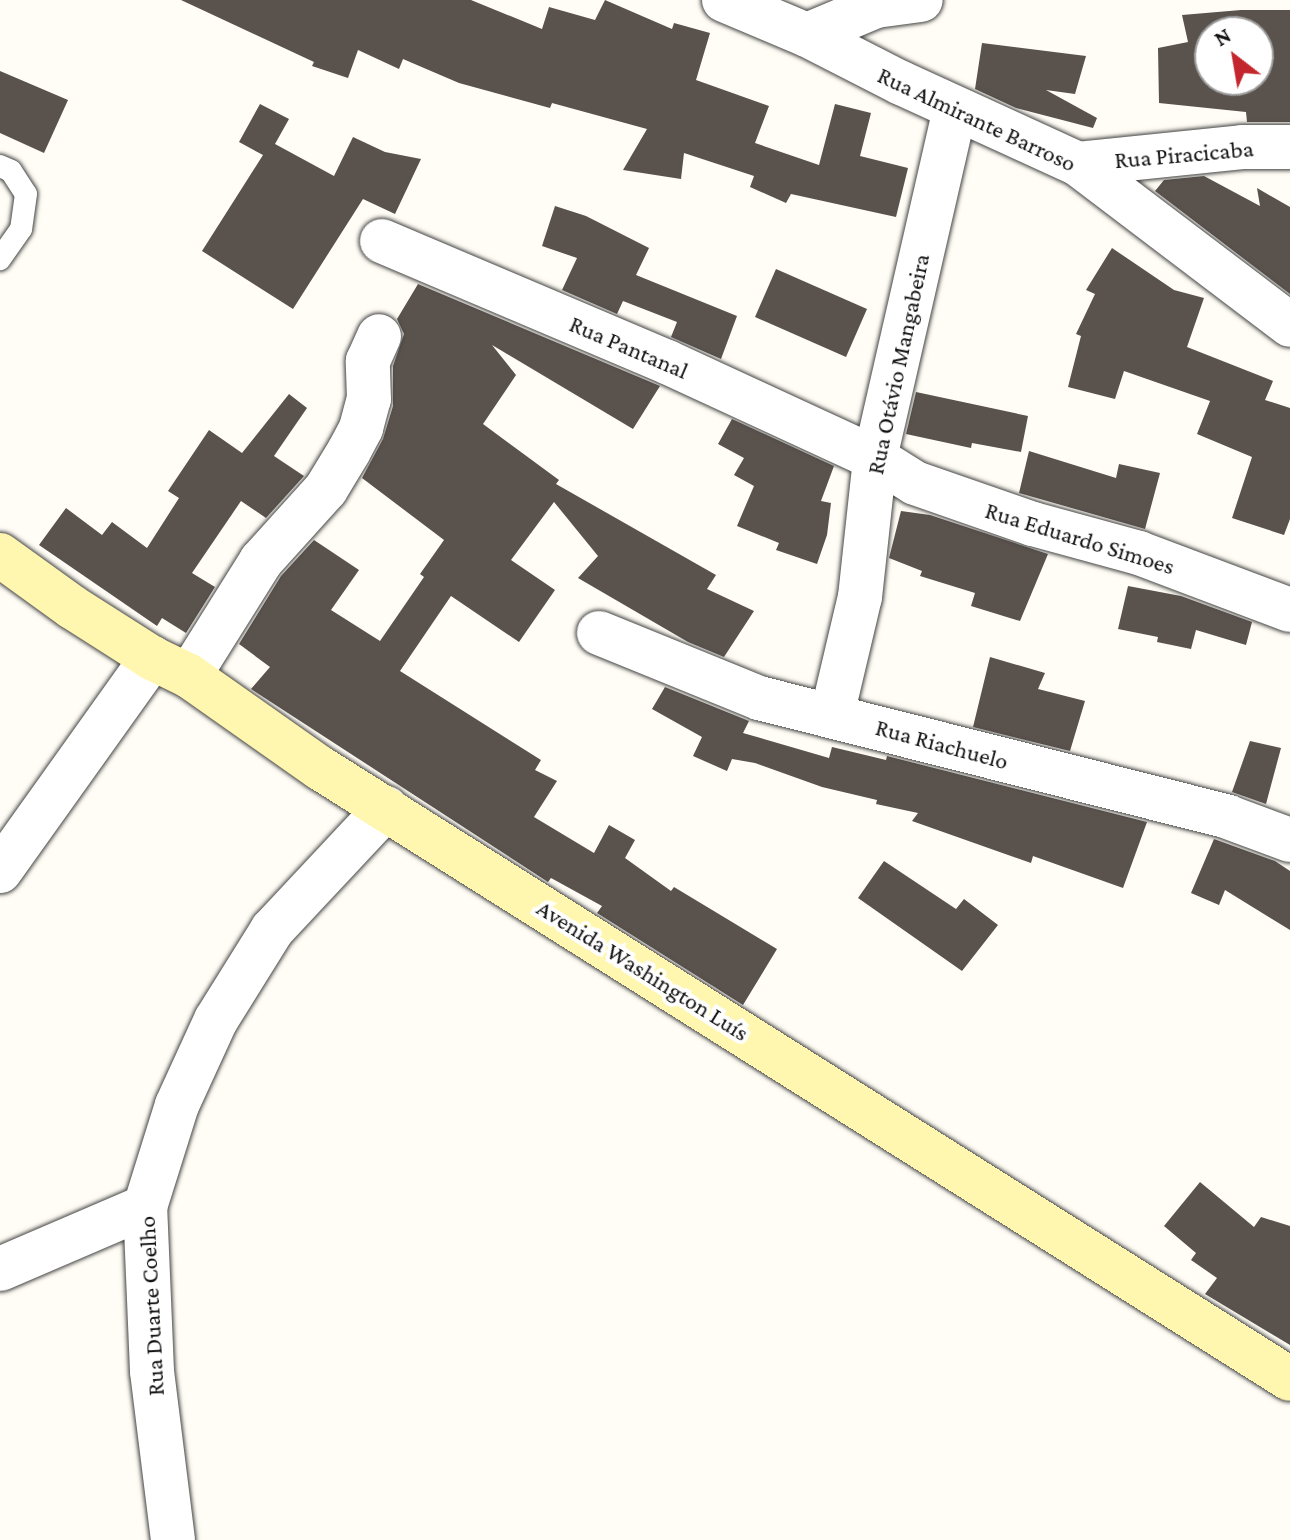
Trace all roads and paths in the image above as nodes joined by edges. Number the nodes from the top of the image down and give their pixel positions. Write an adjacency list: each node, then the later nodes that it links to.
1 (724, 0): 3 (street, Rua Almirante Barroso)
2 (921, 0): 3 (street)
3 (807, 35): 4 (street, Rua Almirante Barroso)
4 (955, 109): 6 (street, Rua Almirante Barroso); 12 (street, Rua Otávio Mangabeira)
5 (1290, 147): 6 (street, Rua Piracicaba)
6 (1078, 164): 10 (street, Rua Almirante Barroso)
7 (0, 166): 9 (lane)
8 (382, 241): 12 (street, Rua Pantanal)
9 (0, 259)
10 (1290, 325)
11 (379, 336): 16 (street)
12 (875, 458): 14 (street, Rua Eduardo Simoes); 17 (street, Rua Otávio Mangabeira)
13 (0, 555): 16 (main road, Avenida Washington Luís)
14 (1290, 610)
15 (599, 633): 17 (street, Rua Riachuelo)
16 (171, 667): 18 (main road, Avenida Washington Luís); 20 (street)
17 (832, 715): 19 (street, Rua Riachuelo)
18 (386, 808): 21 (street, Rua Duarte Coelho); 23 (main road, Avenida Washington Luís)
19 (1290, 840)
20 (0, 871)
21 (145, 1207): 22 (street); 24 (street, Rua Duarte Coelho)
22 (0, 1269)
23 (1290, 1379)
24 (173, 1540)

